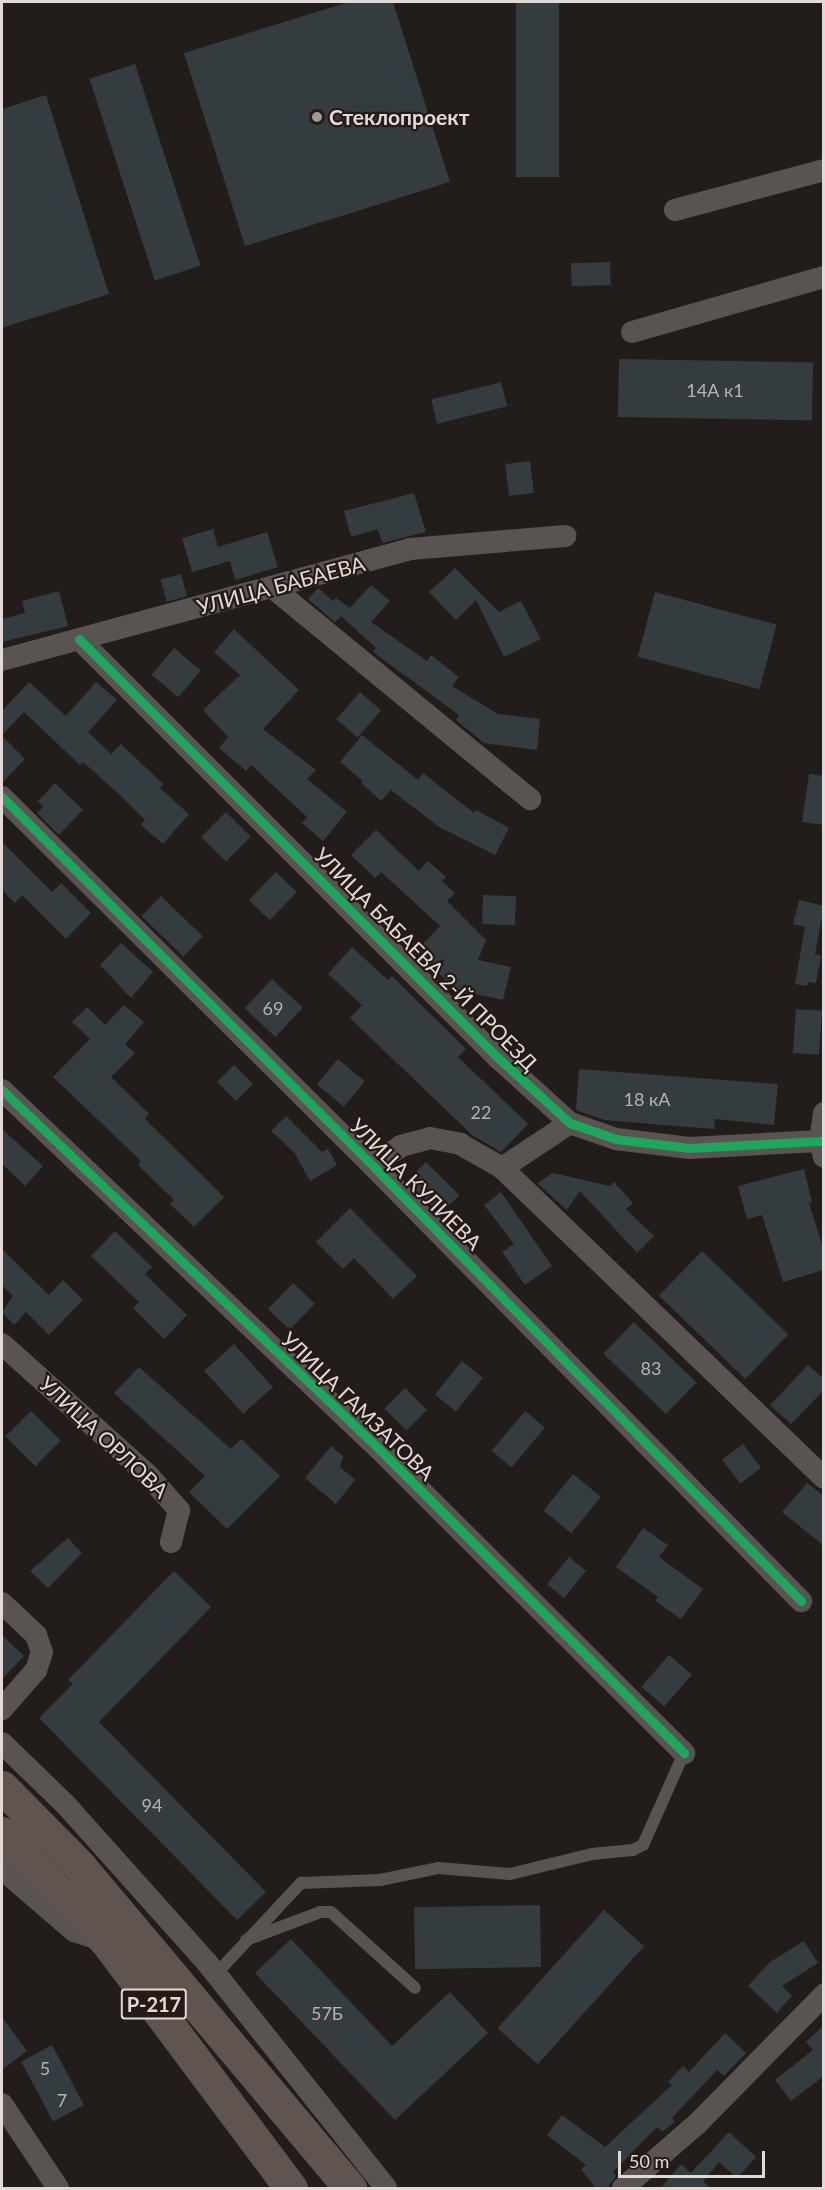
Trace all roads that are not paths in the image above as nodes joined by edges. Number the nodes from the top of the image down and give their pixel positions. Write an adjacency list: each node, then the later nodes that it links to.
1 (824, 170): 2 (street)
2 (675, 210)
3 (824, 277): 4 (street)
4 (632, 332)
5 (565, 536): 6 (street, УЛИЦА БАБАЕВА)
6 (273, 588): 7 (street, УЛИЦА БАБАЕВА); 10 (street)
7 (79, 639): 8 (street, УЛИЦА БАБАЕВА); 13 (street, УЛИЦА БАБАЕВА 2-Й ПРОЕЗД)
8 (2, 660)
9 (2, 797): 15 (street, УЛИЦА КУЛИЕВА)
10 (530, 799)
11 (2, 1090): 24 (street, УЛИЦА ГАМЗАТОВА)
12 (824, 1113): 14 (street)
13 (570, 1123): 14 (street, УЛИЦА БАБАЕВА 2-Й ПРОЕЗД); 16 (street)
14 (822, 1149)
15 (372, 1165): 16 (street); 20 (street, УЛИЦА КУЛИЕВА)
16 (502, 1168): 18 (street)
17 (2, 1344): 19 (street, УЛИЦА ОРЛОВА)
18 (824, 1478)
19 (171, 1542)
20 (801, 1601)
21 (2, 1603): 22 (street)
22 (2, 1709)
23 (2, 1743): 30 (street)
24 (684, 1753): 29 (lane)
25 (2, 1787): 36 (highway, Р-217)
26 (2, 1833): 28 (highway, Р-217)
27 (6, 1880): 28 (street)
28 (106, 1941): 35 (highway, Р-217)
29 (243, 1941): 30 (lane); 31 (lane)
30 (216, 1974): 37 (street)
31 (415, 1988)
32 (824, 1995): 38 (street)
33 (2, 2104): 34 (street)
34 (58, 2188)
35 (291, 2188)
36 (350, 2188)
37 (386, 2188)
38 (623, 2188)

